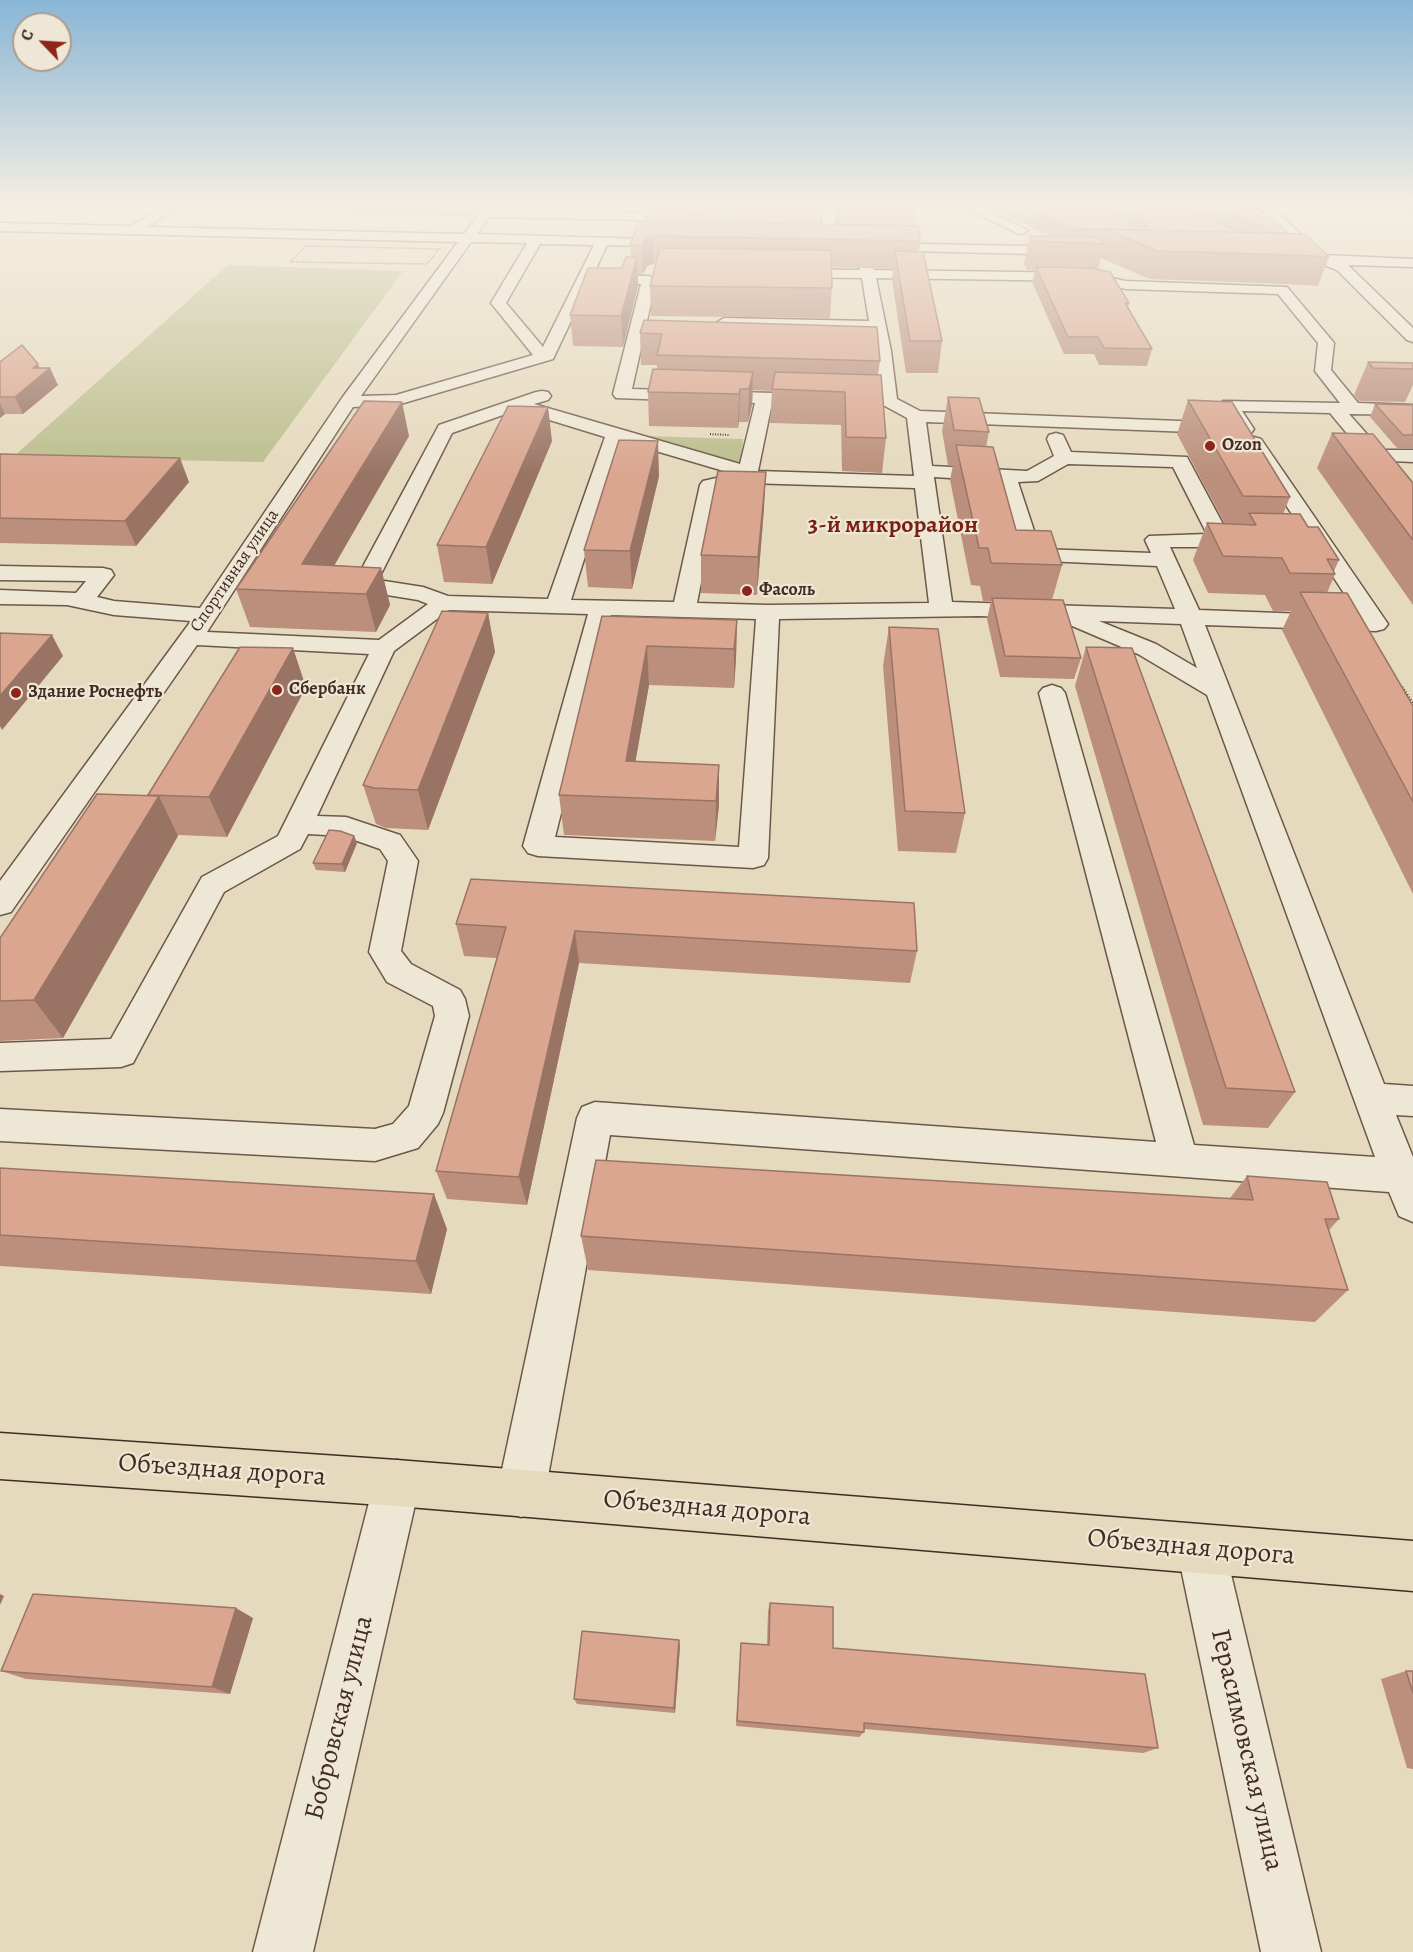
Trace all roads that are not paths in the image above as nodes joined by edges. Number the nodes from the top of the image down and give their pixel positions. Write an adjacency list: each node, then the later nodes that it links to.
1 (427, 294): 21 (street, Спортивная улица)
2 (503, 294): 11 (street)
3 (577, 294): 14 (street)
4 (648, 294): 17 (street)
5 (872, 294): 10 (street)
6 (1285, 294): 23 (street)
7 (1374, 294): 8 (street)
8 (1405, 321): 12 (street)
9 (711, 323): 10 (street)
10 (878, 326): 20 (street)
11 (518, 327): 13 (street); 14 (street)
12 (1413, 336)
13 (505, 340)
14 (547, 356): 21 (street)
15 (483, 358): 16 (street)
16 (465, 367)
17 (622, 393): 19 (street); 28 (street)
18 (542, 396): 22 (street)
19 (765, 397): 20 (street); 31 (street)
20 (889, 401): 25 (street)
21 (348, 402): 49 (street, Спортивная улица)
22 (517, 405): 28 (street); 42 (street)
23 (1344, 408): 24 (street); 27 (street); 29 (street)
24 (1413, 410)
25 (916, 416): 26 (street); 33 (street)
26 (1048, 421): 27 (street); 30 (street)
27 (1245, 429): 37 (street)
28 (615, 434): 31 (street); 43 (street)
29 (1413, 456)
30 (1064, 458): 32 (street); 34 (street)
31 (748, 475): 33 (street); 46 (street)
32 (1006, 476): 33 (street); 38 (street)
33 (924, 477): 45 (street)
34 (1221, 541): 35 (street); 38 (street)
35 (1243, 541)
36 (1299, 542): 37 (street)
37 (1321, 543): 50 (street)
38 (1165, 560): 50 (street)
39 (0, 573): 41 (street)
40 (0, 597): 41 (street)
41 (82, 601): 49 (street)
42 (444, 603): 43 (street); 52 (street)
43 (557, 607): 44 (street)
44 (601, 609): 46 (street); 47 (street)
45 (941, 609): 47 (street); 48 (street)
46 (684, 610): 47 (street)
47 (768, 612)
48 (1060, 612): 50 (street); 53 (street)
49 (207, 615): 51 (street, Спортивная улица)
50 (1190, 617): 53 (street)
51 (191, 638): 52 (street); 56 (street, Спортивная улица)
52 (384, 647): 55 (street)
53 (1218, 692): 58 (street)
54 (1052, 693): 61 (street)
55 (298, 824): 57 (street); 60 (street)
56 (0, 904)
57 (0, 1057)
58 (1371, 1099): 59 (street); 62 (street)
59 (1413, 1101)
60 (0, 1125)
61 (1180, 1161): 62 (street); 65 (street)
62 (1407, 1190)
63 (0, 1456): 64 (main road, Объездная дорога)
64 (397, 1483): 65 (main road, Объездная дорога); 68 (street, Бобровская улица)
65 (521, 1493): 66 (main road, Объездная дорога)
66 (1201, 1549): 67 (main road, Объездная дорога); 69 (street, Герасимовская улица)
67 (1413, 1566)
68 (283, 1952)
69 (1291, 1952)

